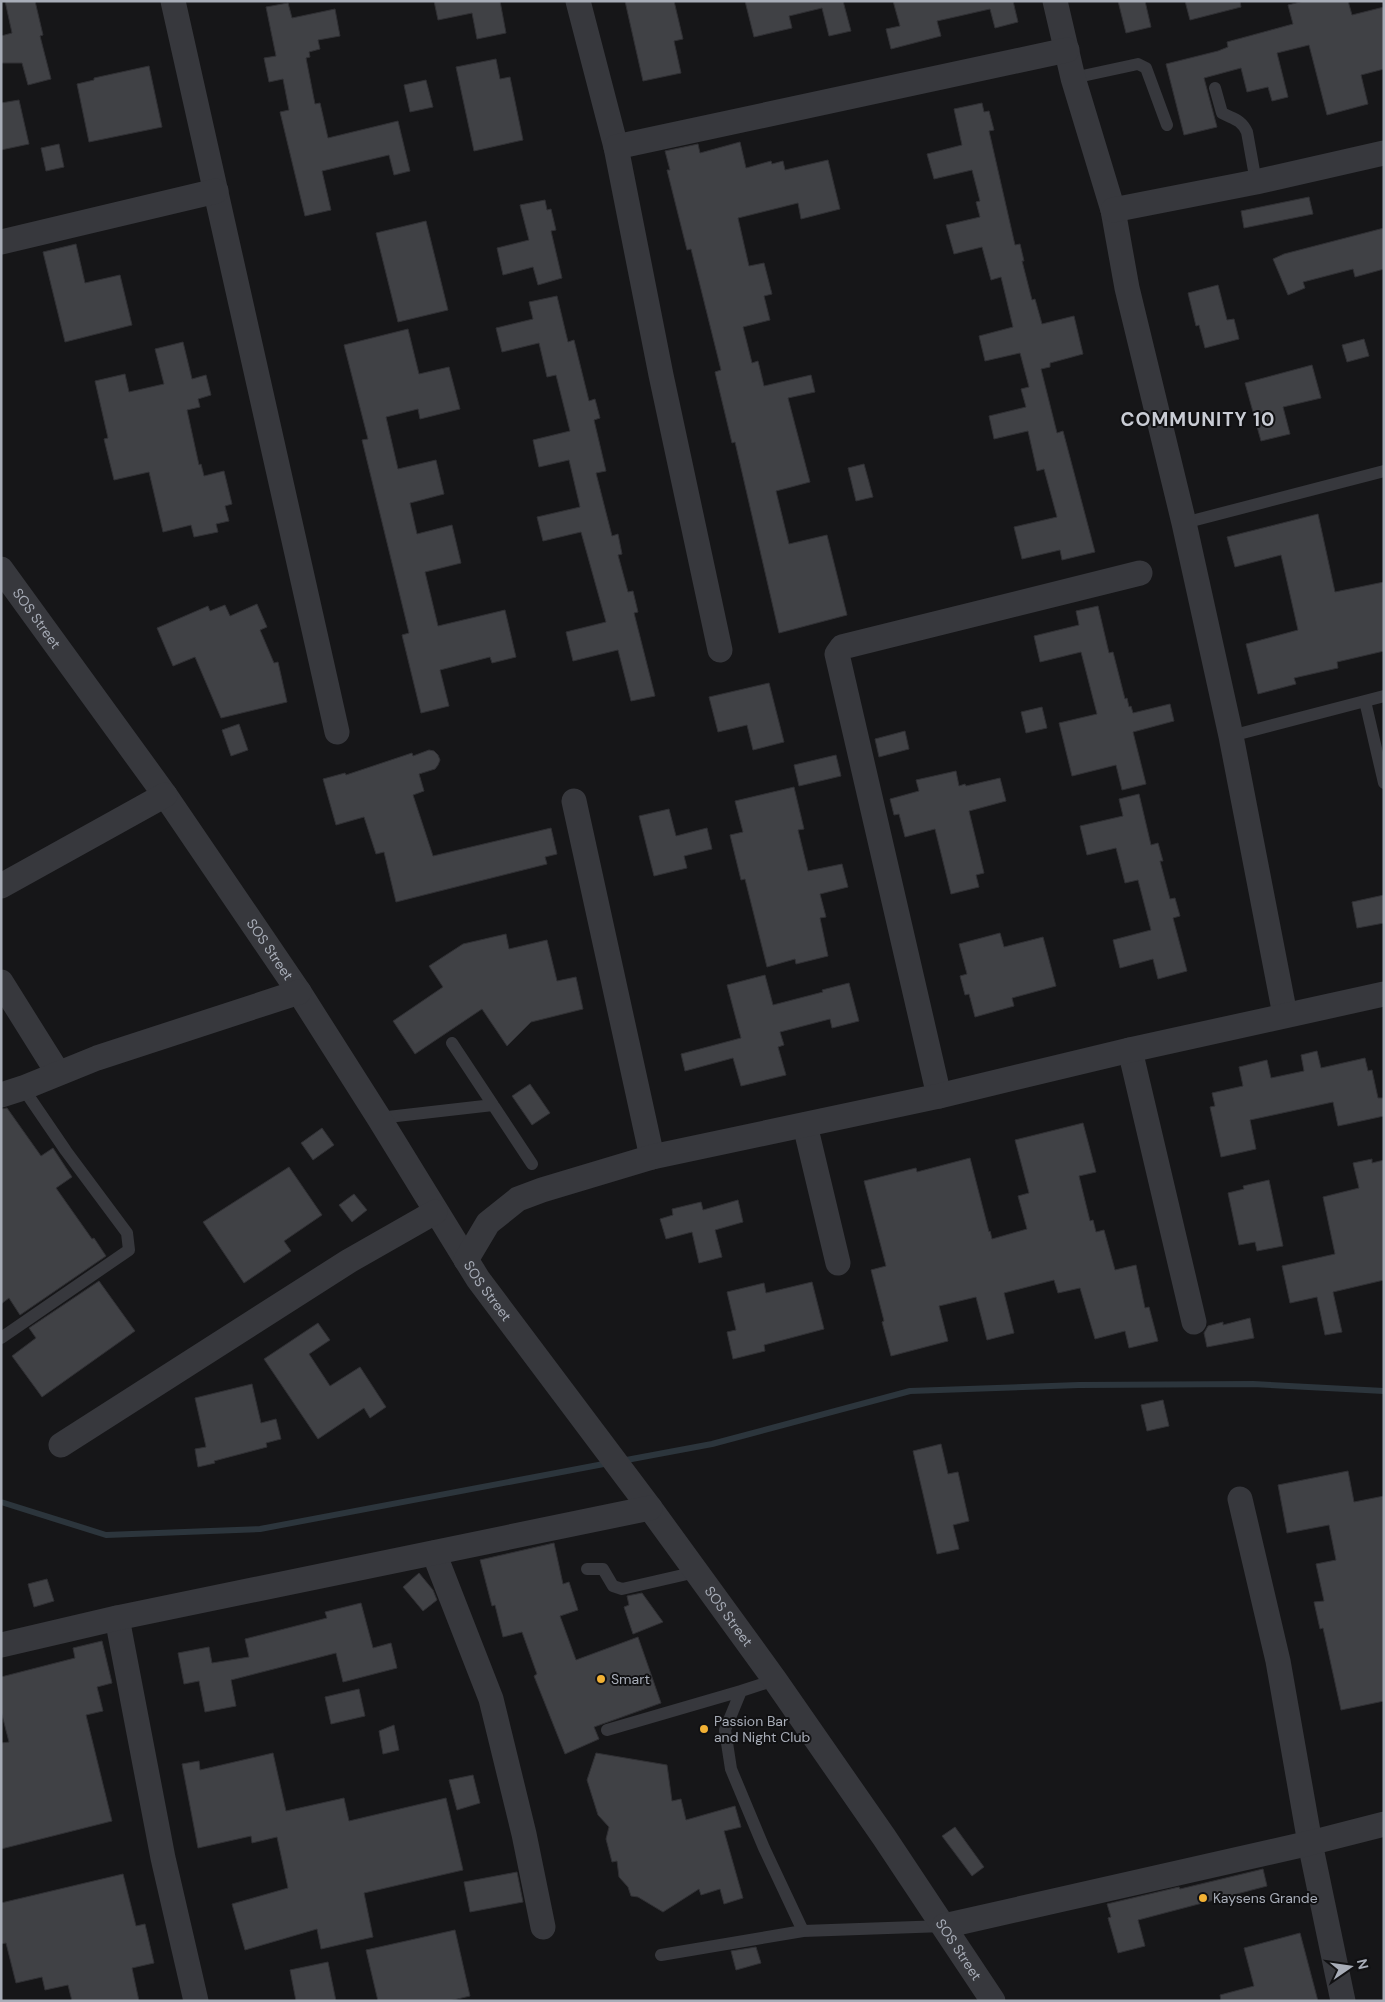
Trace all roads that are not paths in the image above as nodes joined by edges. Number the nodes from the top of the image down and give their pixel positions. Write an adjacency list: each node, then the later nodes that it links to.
1 (173, 1): 11 (street)
2 (578, 1): 8 (street)
3 (1055, 1): 4 (street)
4 (1067, 50): 5 (street); 8 (street)
5 (1073, 78): 7 (lane); 12 (street)
6 (1215, 88): 10 (lane)
7 (1167, 125)
8 (616, 146): 18 (street)
9 (1384, 154): 10 (street)
10 (1256, 182): 12 (street)
11 (216, 191): 13 (street); 21 (street)
12 (1113, 210): 15 (street)
13 (1, 242)
14 (1384, 470): 15 (lane)
15 (1184, 522): 22 (street)
16 (1, 569): 24 (street, SOS Street)
17 (1140, 573): 35 (street)
18 (720, 650)
19 (1384, 696): 20 (lane)
20 (1365, 701): 22 (lane); 23 (lane)
21 (337, 732)
22 (1231, 736): 30 (street)
23 (1384, 783)
24 (165, 795): 26 (street); 28 (street, SOS Street)
25 (574, 801): 39 (street)
26 (1, 886)
27 (1, 982): 33 (street)
28 (299, 992): 33 (street); 37 (street, SOS Street)
29 (1384, 994): 30 (street)
30 (1285, 1015): 32 (street)
31 (452, 1042): 36 (lane)
32 (1130, 1050): 35 (street); 44 (street)
33 (58, 1073): 34 (street)
34 (12, 1091): 45 (lane)
35 (939, 1096): 38 (street)
36 (493, 1105): 37 (lane); 40 (lane)
37 (379, 1118): 41 (street, SOS Street)
38 (805, 1125): 39 (street); 43 (street)
39 (652, 1157): 42 (street)
40 (532, 1164)
41 (435, 1212): 42 (street, SOS Street); 46 (street)
42 (466, 1260): 48 (street, SOS Street)
43 (838, 1263)
44 (1194, 1322)
45 (1, 1338)
46 (61, 1445)
47 (1240, 1499): 58 (street)
48 (650, 1508): 49 (street); 51 (street, SOS Street)
49 (434, 1553): 52 (street); 60 (street)
50 (587, 1569): 51 (lane)
51 (696, 1572): 54 (street, SOS Street)
52 (117, 1618): 53 (street); 63 (street)
53 (1, 1644)
54 (775, 1680): 55 (lane); 59 (street, SOS Street)
55 (741, 1692): 56 (lane); 61 (lane)
56 (607, 1730)
57 (1384, 1824): 58 (street)
58 (1310, 1843): 59 (street); 65 (street)
59 (944, 1926): 61 (lane); 64 (street, SOS Street)
60 (543, 1927)
61 (803, 1931): 62 (lane)
62 (661, 1955)
63 (196, 2001)
64 (993, 2001)
65 (1342, 2001)

